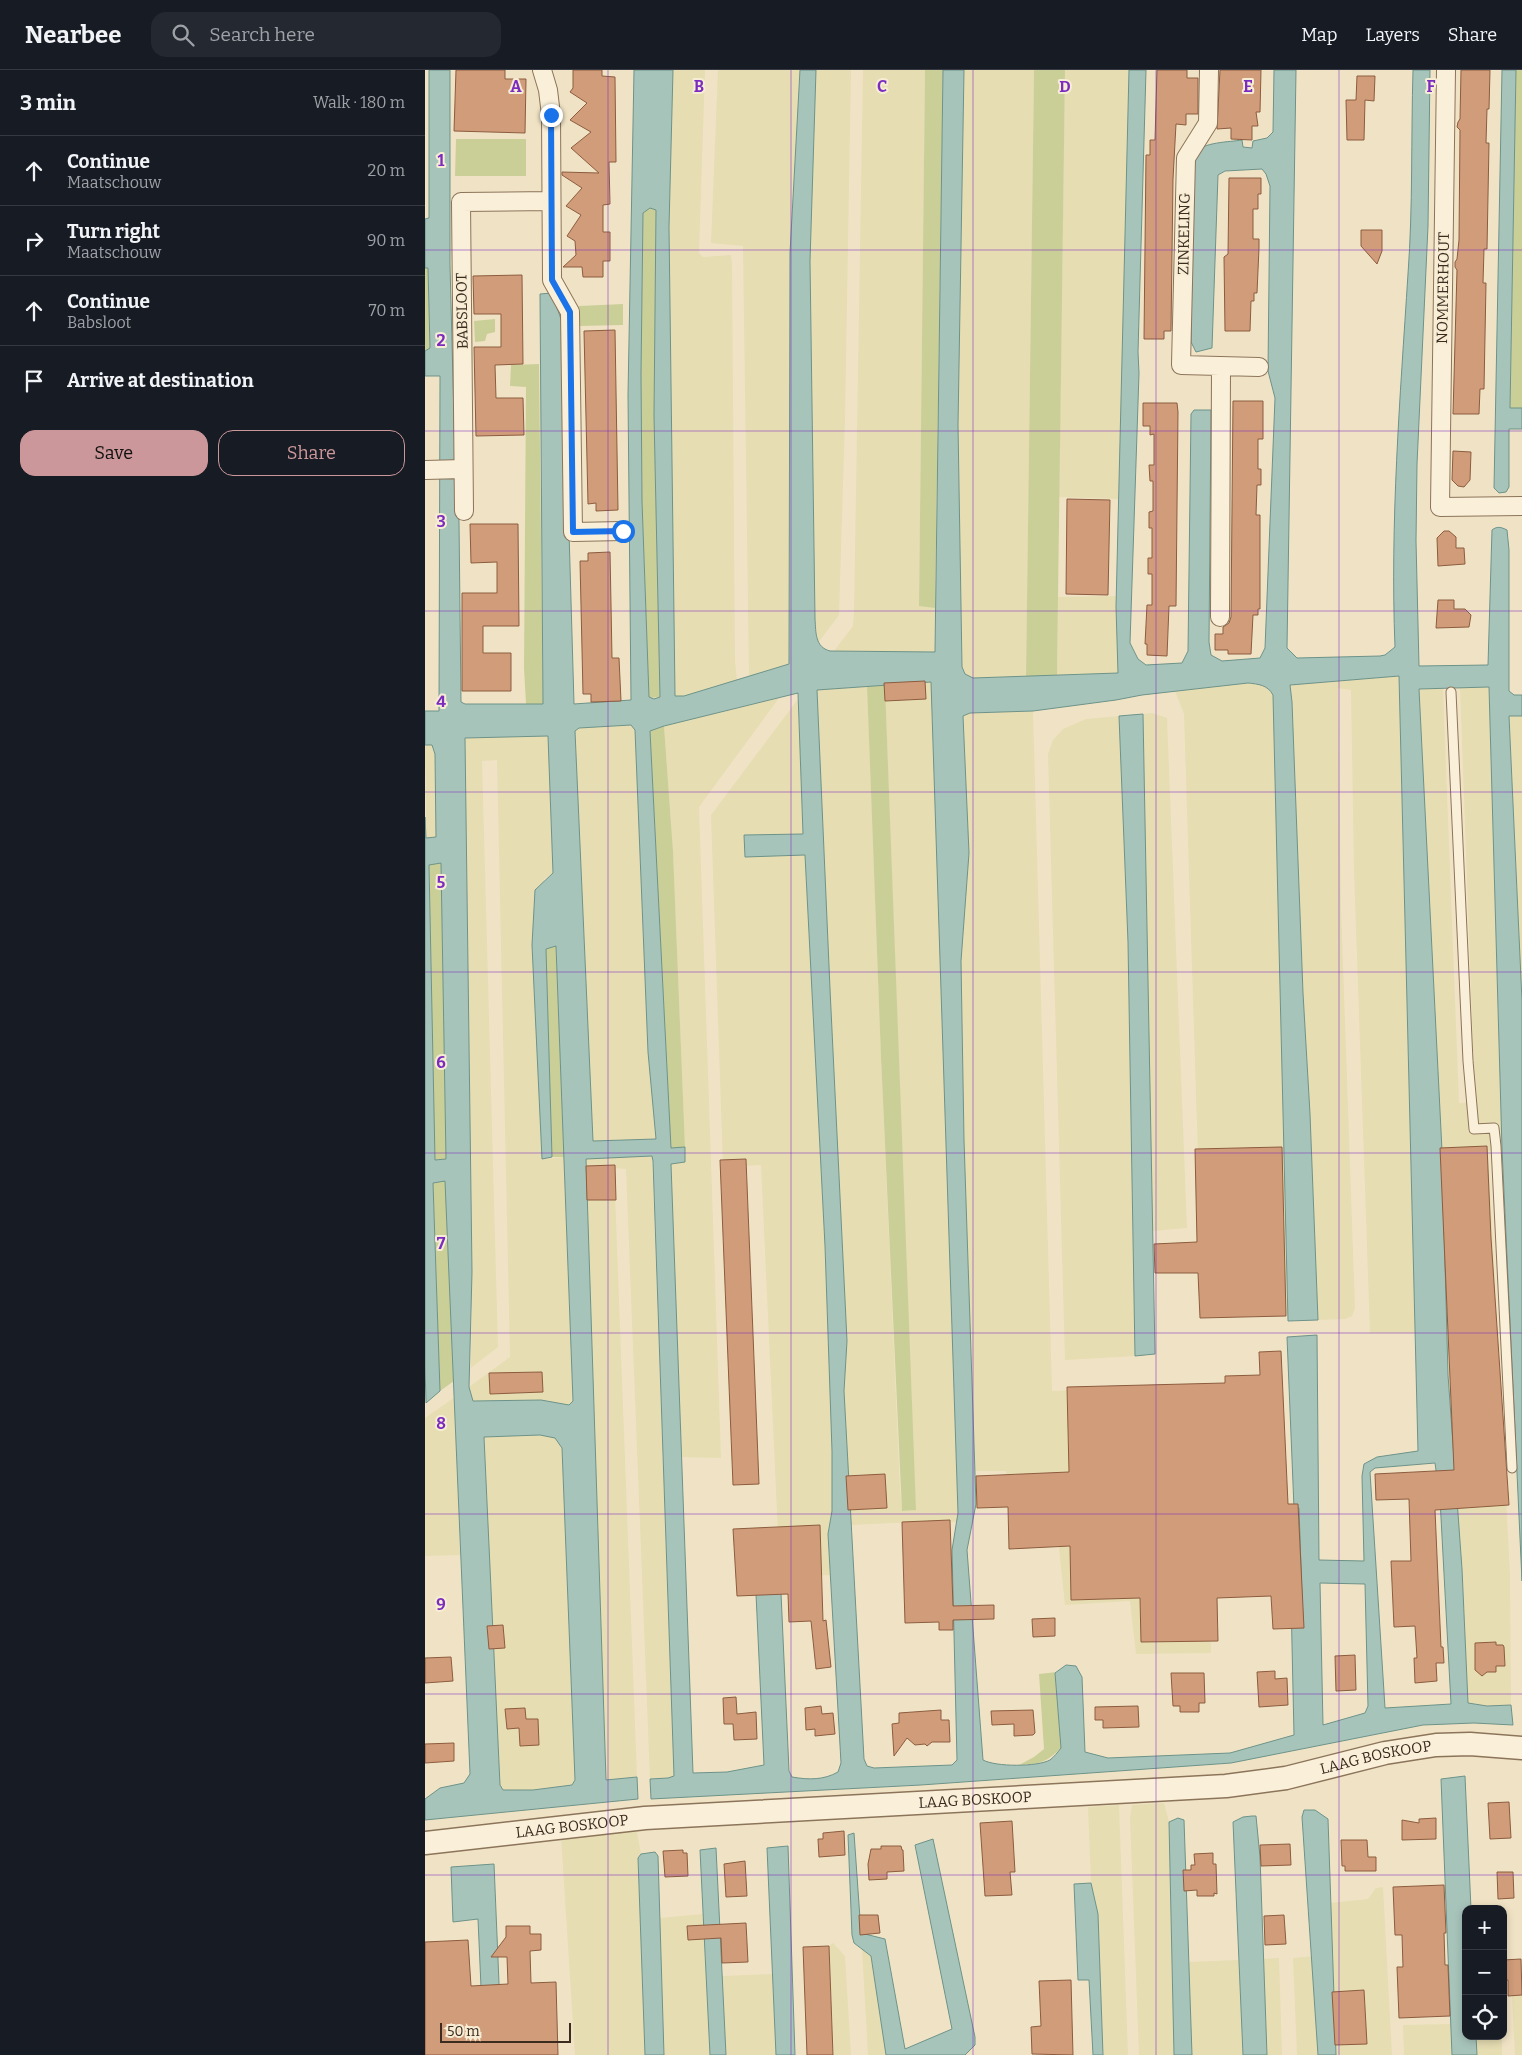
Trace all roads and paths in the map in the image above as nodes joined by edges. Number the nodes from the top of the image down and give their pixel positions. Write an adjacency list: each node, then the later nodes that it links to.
1 (542, 70): 4 (street)
2 (1209, 70): 5 (street, ZINKELING)
3 (1446, 70): 9 (street, NOMMERHOUT)
4 (551, 201): 7 (street, BABSLOOT); 11 (street)
5 (1221, 366): 6 (street, ZINKELING); 12 (street)
6 (1259, 367)
7 (463, 469): 8 (street); 10 (street, BABSLOOT)
8 (426, 470)
9 (1522, 506)
10 (464, 511)
11 (623, 531)
12 (1220, 616)
13 (1451, 692): 14 (lane)
14 (1512, 1468)
15 (1522, 1748): 16 (street, LAAG BOSKOOP)
16 (425, 1844)

